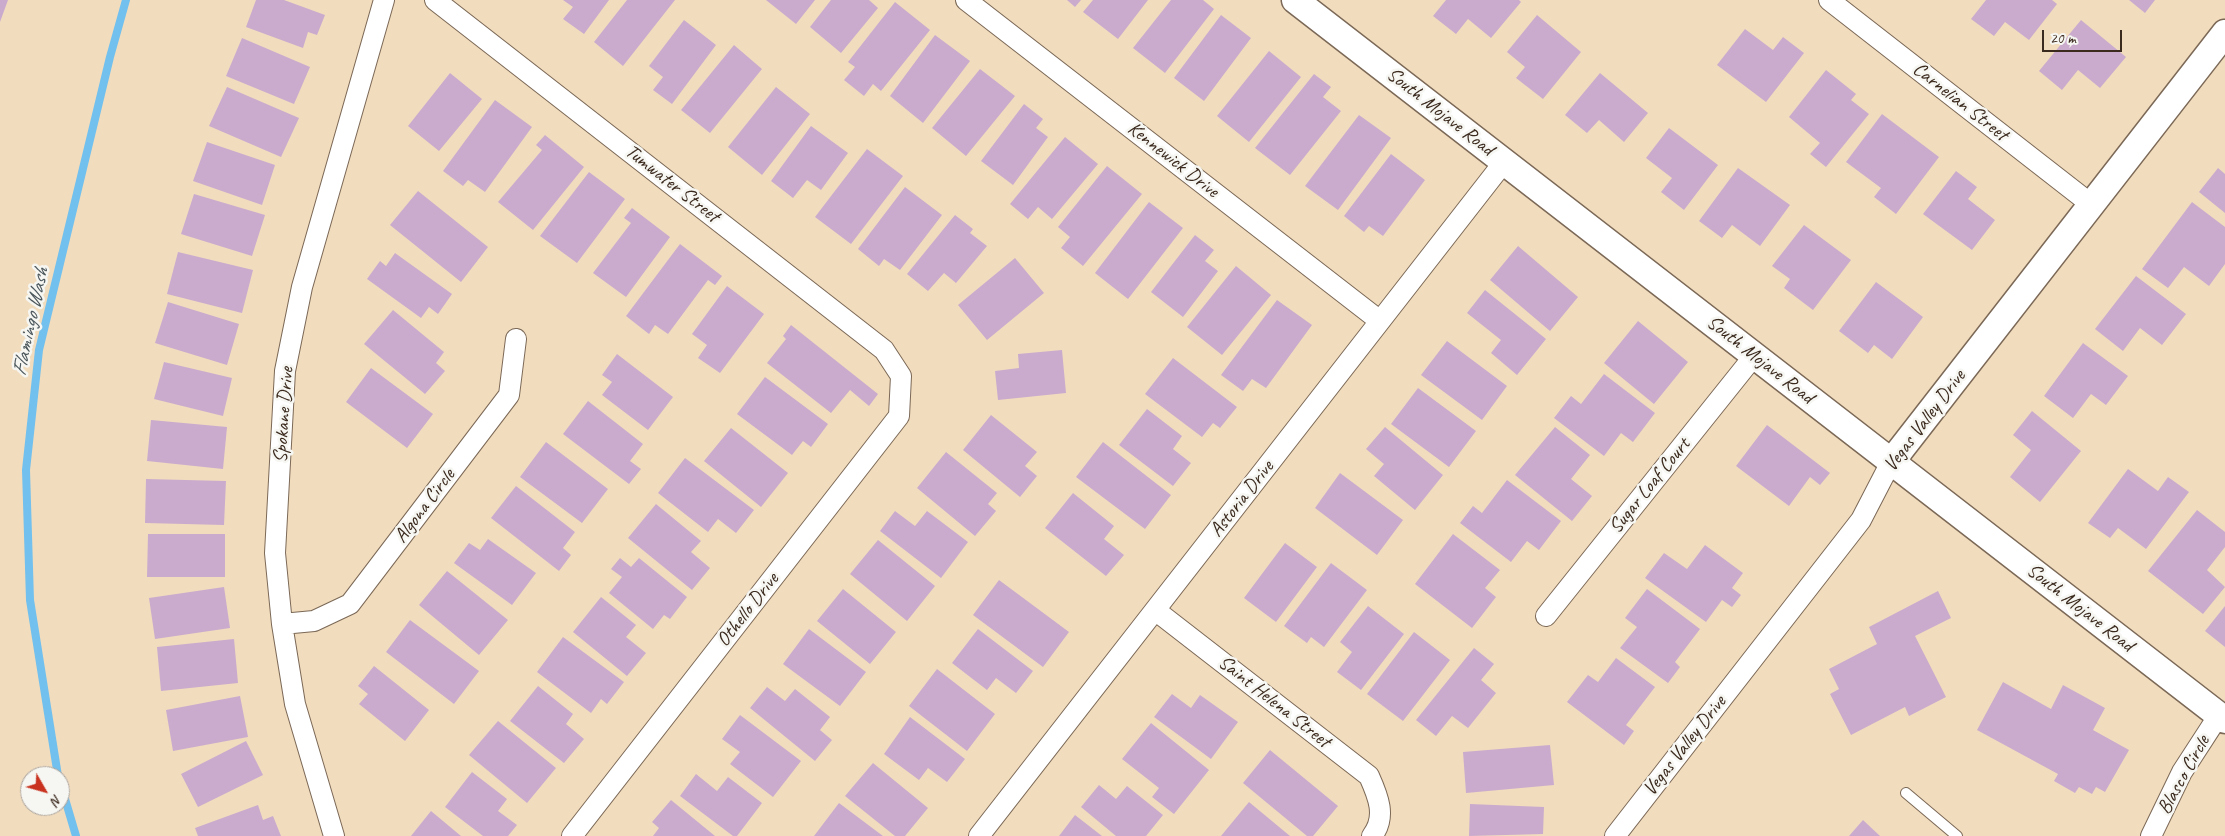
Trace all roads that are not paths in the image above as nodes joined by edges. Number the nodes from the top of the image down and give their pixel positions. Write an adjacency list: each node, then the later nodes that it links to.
1 (384, 0): 16 (street, Spokane Drive)
2 (435, 0): 12 (street, Tumwater Street)
3 (966, 0): 9 (street, Kennewick Drive)
4 (1295, 0): 7 (street, South Mojave Road)
5 (1829, 0): 8 (street, Carnelian Street)
6 (2225, 33): 8 (street, Vegas Valley Drive)
7 (1504, 162): 9 (street, Astoria Drive); 11 (street, South Mojave Road)
8 (2092, 205): 13 (street, Vegas Valley Drive)
9 (1380, 320): 14 (street, Astoria Drive)
10 (516, 339): 16 (street, Algona Circle)
11 (1754, 356): 13 (street, South Mojave Road); 15 (street, Sugar Loaf Court)
12 (901, 376): 20 (street, Othello Drive)
13 (1891, 462): 17 (street, South Mojave Road); 23 (street, Vegas Valley Drive)
14 (1155, 610): 21 (street, Astoria Drive); 22 (street, Saint Helena Street)
15 (1546, 616)
16 (282, 624): 19 (street, Spokane Drive)
17 (2222, 717): 25 (street, Blasco Circle)
18 (1906, 793): 24 (lane)
19 (334, 836)
20 (572, 836)
21 (979, 836)
22 (1372, 836)
23 (1615, 836)
24 (1957, 836)
25 (2151, 836)

